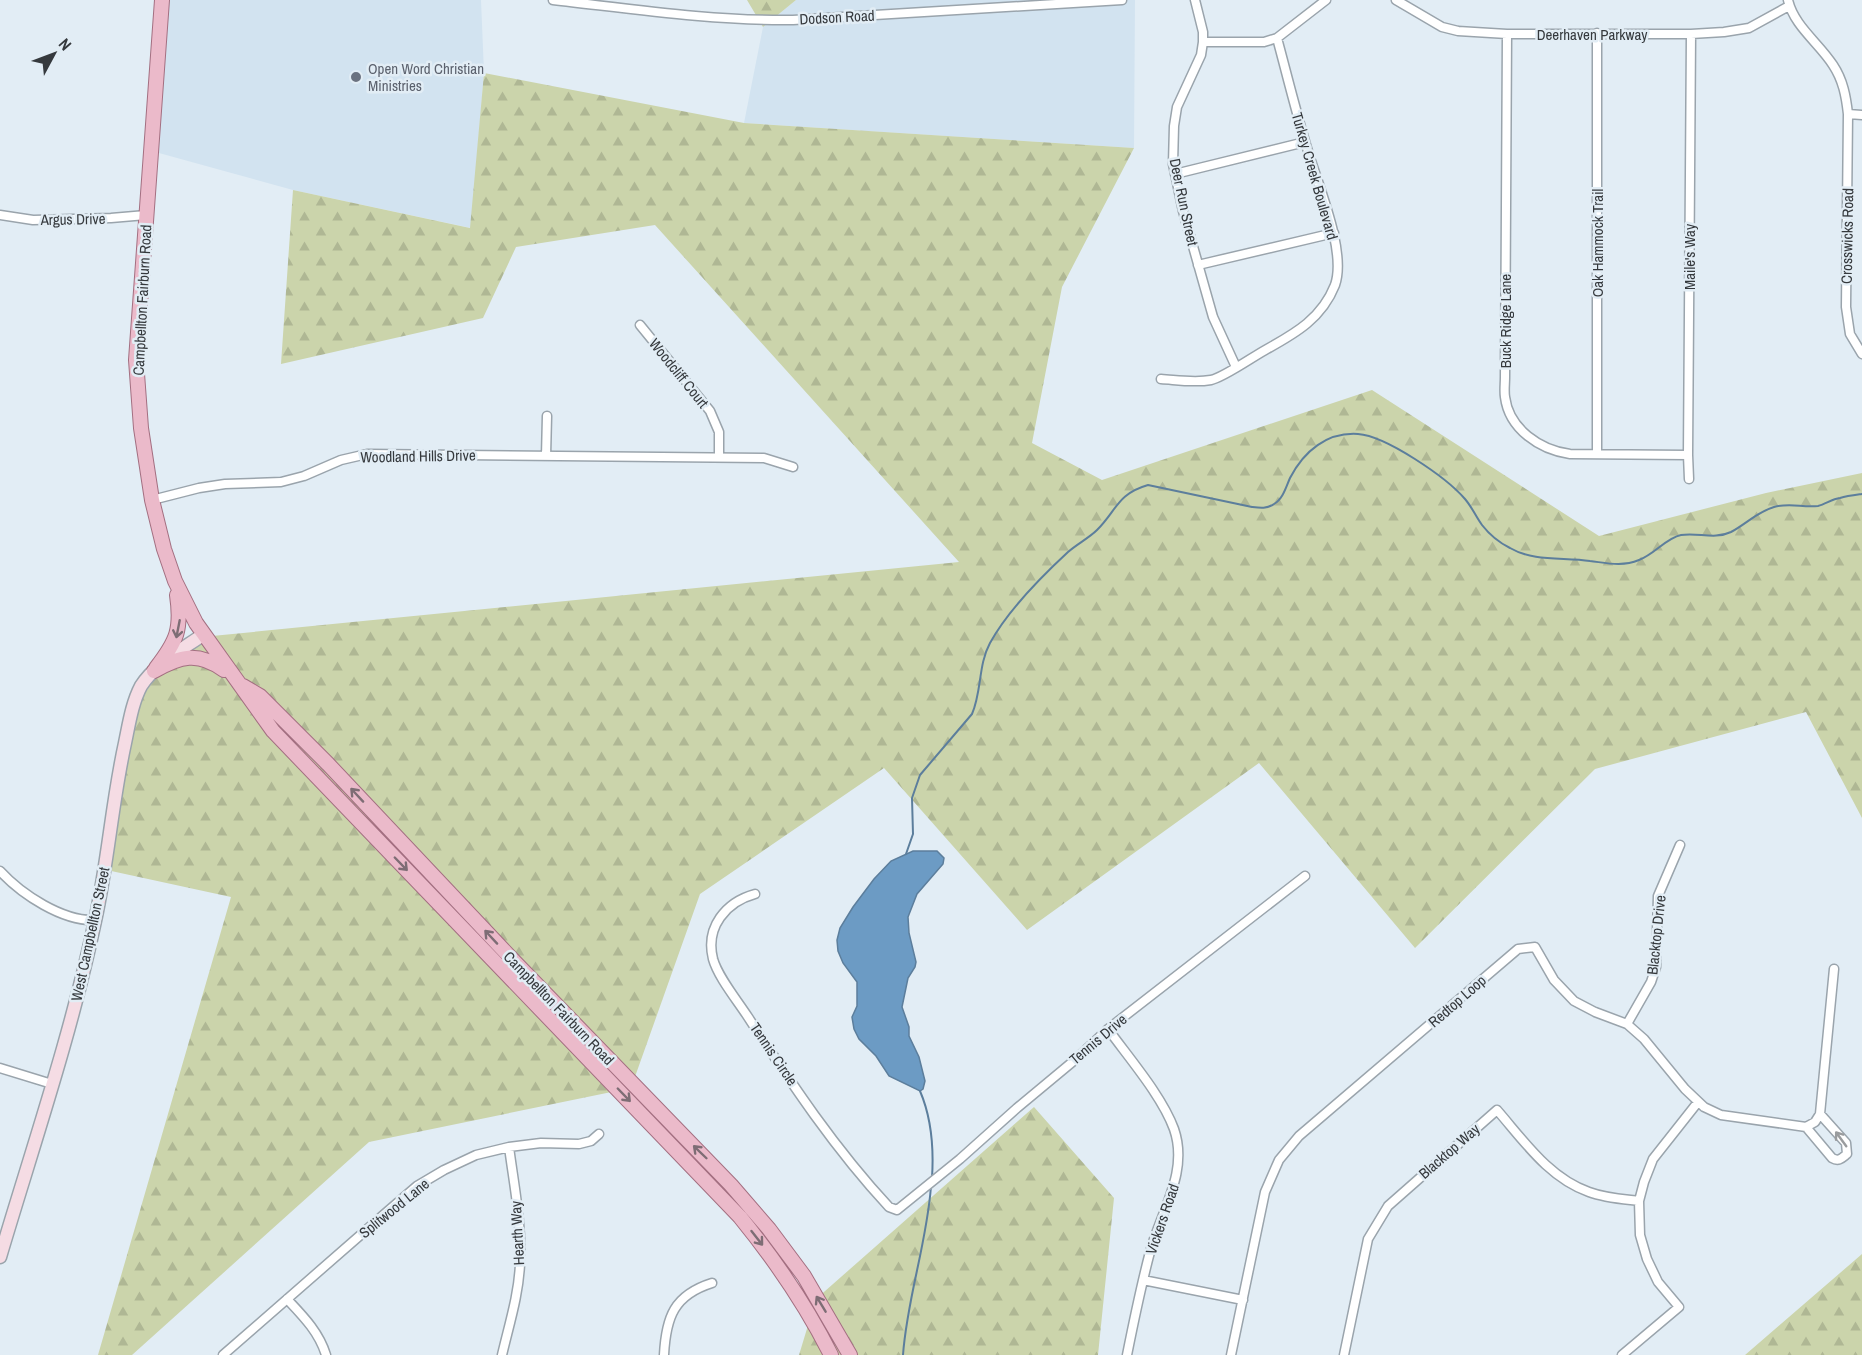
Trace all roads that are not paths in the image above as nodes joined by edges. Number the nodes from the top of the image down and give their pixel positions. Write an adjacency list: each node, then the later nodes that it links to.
1 (162, 0): 18 (main road, Campbellton Fairburn Road)
2 (553, 0): 3 (street, Dodson Road)
3 (1122, 0)
4 (1195, 0): 12 (street, Deer Run Street)
5 (1326, 0): 11 (street)
6 (1396, 0): 9 (street, Deerhaven Parkway)
7 (1788, 3): 10 (street, Deerhaven Parkway); 13 (street, Crosswicks Road)
8 (1597, 33): 9 (street, Deerhaven Parkway); 10 (street, Deerhaven Parkway); 26 (street, Oak Hammock Trail)
9 (1507, 34): 26 (street, Buck Ridge Lane)
10 (1691, 34): 27 (street, Maile's Way)
11 (1277, 38): 12 (street); 15 (street, Turkey Creek Boulevard)
12 (1203, 42): 16 (street, Deer Run Street)
13 (1848, 114): 14 (street); 22 (street, Crosswicks Road)
14 (1862, 115)
15 (1305, 142): 16 (street); 19 (street, Turkey Creek Boulevard)
16 (1175, 174): 20 (street, Deer Run Street)
17 (0, 215): 18 (street, Argus Drive)
18 (146, 215): 32 (main road, Campbellton Fairburn Road)
19 (1334, 233): 20 (street); 23 (street, Turkey Creek Boulevard)
20 (1198, 265): 23 (street, Deer Run Street)
21 (640, 326): 29 (street, Woodcliff Court)
22 (1862, 354)
23 (1236, 366): 24 (street, Turkey Creek Boulevard)
24 (1161, 379)
25 (547, 417): 28 (street)
26 (1597, 454): 27 (street, Buck Ridge Lane)
27 (1688, 455): 31 (street, Maile's Way)
28 (546, 456): 29 (street, Woodland Hills Drive); 32 (street, Woodland Hills Drive)
29 (719, 457): 30 (street, Woodland Hills Drive)
30 (793, 467)
31 (1689, 479)
32 (152, 500): 33 (main road, Campbellton Fairburn Road)
33 (175, 581): 34 (main road, Campbellton Fairburn Road); 35 (main road, one-way to 35)
34 (204, 634): 35 (main road, West Campbellton Street); 36 (main road, Campbellton Fairburn Road)
35 (154, 671): 36 (main road); 41 (main road, West Campbellton Street)
36 (241, 685): 63 (main road, Campbellton Fairburn Road, one-way to 63); 64 (main road, Campbellton Fairburn Road, one-way to 36)
37 (1680, 845): 43 (street, Blacktop Drive)
38 (0, 871): 41 (street)
39 (1305, 876): 44 (street, Tennis Drive)
40 (755, 894): 53 (street, Tennis Circle)
41 (96, 920): 46 (main road, West Campbellton Street)
42 (1834, 969): 48 (street)
43 (1627, 1024): 47 (street, Redtop Loop); 58 (street, Redtop Loop)
44 (1108, 1029): 53 (street, Tennis Drive); 55 (street, Vickers Road)
45 (0, 1068): 46 (street)
46 (52, 1084): 54 (main road, West Campbellton Street)
47 (1698, 1102): 49 (street, Redtop Loop); 52 (street)
48 (1820, 1114): 49 (street); 49 (street, one-way to 48)
49 (1806, 1127)
50 (599, 1134): 51 (street, Splitwood Lane)
51 (508, 1147): 57 (street, Splitwood Lane); 61 (street, Hearth Way)
52 (1639, 1201): 67 (street, Blacktop Way); 68 (street)
53 (897, 1210)
54 (0, 1257)
55 (1143, 1280): 58 (street); 65 (street, Vickers Road)
56 (712, 1283): 62 (street)
57 (287, 1299): 59 (street, Splitwood Lane); 60 (street)
58 (1242, 1300): 66 (street, Redtop Loop)
59 (223, 1355)
60 (326, 1355)
61 (502, 1355)
62 (664, 1355)
63 (831, 1355)
64 (850, 1355)
65 (1127, 1355)
66 (1231, 1355)
67 (1344, 1355)
68 (1622, 1355)

